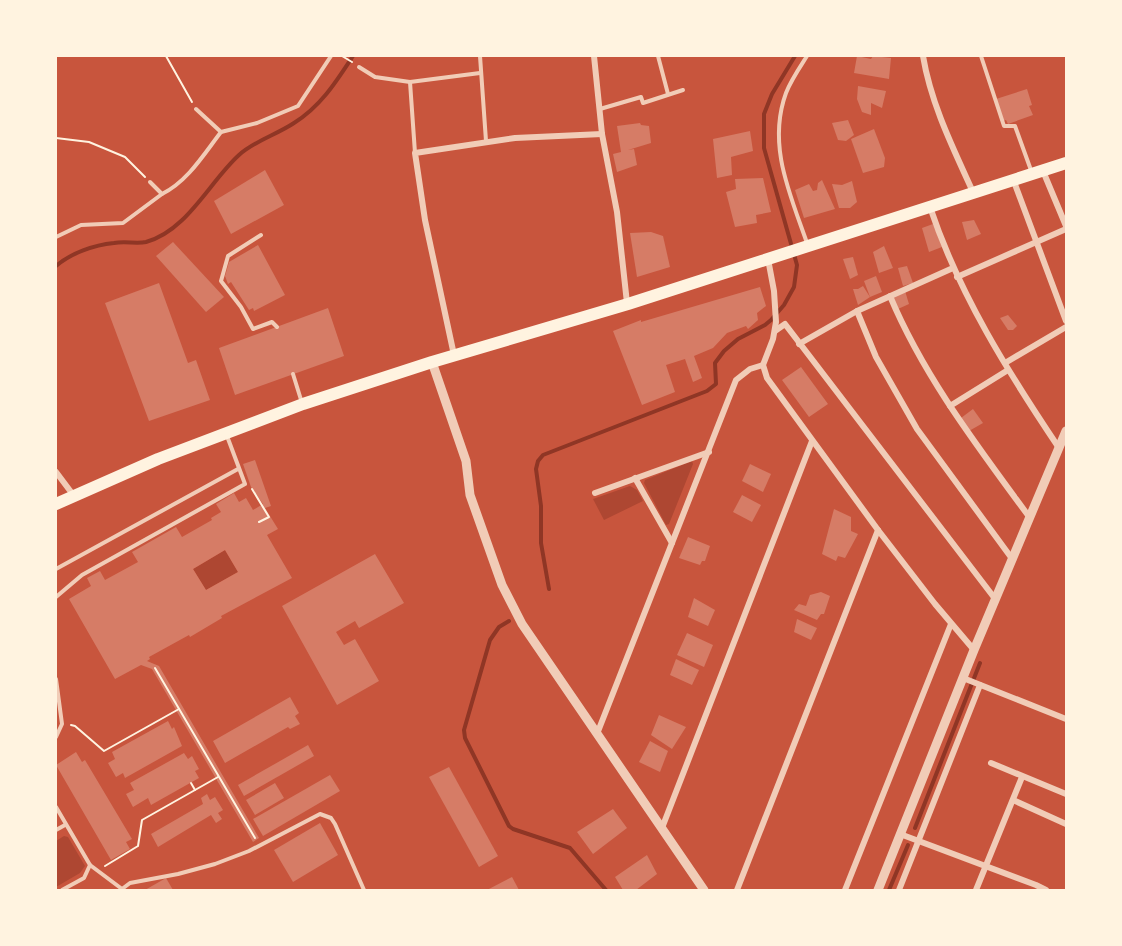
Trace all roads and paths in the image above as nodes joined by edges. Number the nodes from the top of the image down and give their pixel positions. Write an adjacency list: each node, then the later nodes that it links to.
1 (166, 56): 15 (path)
2 (331, 56): 17 (lane)
3 (342, 56): 10 (path)
4 (480, 56): 11 (lane)
5 (594, 56): 16 (street)
6 (658, 56): 14 (lane)
7 (807, 56): 33 (lane)
8 (923, 56): 26 (street)
9 (981, 56): 23 (lane)
10 (359, 67): 12 (lane)
11 (480, 74): 12 (lane); 20 (lane)
12 (410, 81): 21 (lane)
13 (683, 90): 14 (lane)
14 (668, 94): 16 (lane)
15 (196, 109): 17 (lane)
16 (600, 109): 18 (street)
17 (221, 132): 27 (lane)
18 (602, 134): 20 (street); 38 (street)
19 (56, 138): 25 (path)
20 (486, 141): 21 (street)
21 (415, 153): 45 (street)
22 (1066, 163): 23 (main road)
23 (1038, 172): 24 (main road); 29 (street)
24 (1013, 179): 26 (main road); 32 (street)
25 (150, 182): 27 (lane)
26 (973, 192): 28 (main road)
27 (162, 194): 31 (lane)
28 (930, 206): 33 (main road); 35 (street)
29 (1066, 228): 32 (street)
30 (261, 235): 41 (lane)
31 (56, 237)
32 (1038, 243): 36 (street); 40 (street)
33 (806, 247): 34 (main road)
34 (774, 257): 38 (main road); 43 (street)
35 (953, 268): 36 (street); 37 (street)
36 (957, 278): 48 (street)
37 (890, 296): 39 (street); 51 (street)
38 (628, 304): 45 (main road)
39 (857, 311): 44 (street); 66 (street)
40 (1066, 321)
41 (277, 327)
42 (1066, 327): 48 (street)
43 (775, 331): 44 (street); 47 (street)
44 (800, 344): 69 (street)
45 (454, 355): 46 (main road)
46 (432, 362): 50 (main road); 78 (street)
47 (763, 365): 54 (street); 56 (street)
48 (1006, 366): 51 (street); 55 (street)
49 (293, 374): 50 (lane)
50 (303, 404): 53 (main road)
51 (950, 406): 63 (street)
52 (1066, 431): 55 (street)
53 (226, 432): 57 (lane); 61 (main road)
54 (812, 441): 64 (street); 90 (street)
55 (1060, 449): 63 (street)
56 (709, 452): 59 (street); 65 (street)
57 (238, 469): 67 (lane); 68 (lane)
58 (56, 472): 61 (street)
59 (635, 478): 60 (street); 65 (street)
60 (595, 493)
61 (74, 496): 62 (main road)
62 (56, 504)
63 (1030, 518): 66 (street)
64 (878, 530): 70 (street); 102 (street)
65 (672, 543): 78 (street)
66 (1013, 560): 69 (street)
67 (56, 569)
68 (56, 597)
69 (996, 600): 71 (street)
70 (951, 624): 71 (street); 103 (street)
71 (974, 650): 74 (street)
72 (155, 668): 75 (path)
73 (56, 679): 77 (lane)
74 (971, 682): 76 (street); 92 (street); 93 (street)
75 (179, 709): 77 (path); 81 (path)
76 (1066, 718)
77 (62, 724): 79 (lane)
78 (597, 734): 90 (street)
79 (56, 737)
80 (991, 763): 82 (street)
81 (218, 777): 84 (path); 94 (path)
82 (1022, 777): 85 (street); 86 (street)
83 (191, 783): 84 (path)
84 (195, 790): 97 (path)
85 (1066, 794)
86 (1013, 800): 88 (street); 96 (street)
87 (56, 807): 89 (lane)
88 (1066, 824)
89 (65, 825): 91 (lane); 95 (lane)
90 (662, 828): 101 (street)
91 (56, 830)
92 (900, 834): 93 (street); 104 (street)
93 (918, 842): 96 (street); 105 (street)
94 (259, 846): 98 (lane); 100 (lane)
95 (90, 866): 97 (lane); 99 (lane)
96 (985, 866): 106 (street); 107 (street)
97 (99, 872): 98 (lane)
98 (123, 890)
99 (62, 891)
100 (364, 891)
101 (704, 891)
102 (737, 891)
103 (845, 891)
104 (878, 891)
105 (899, 891)
106 (976, 891)
107 (1046, 891)

